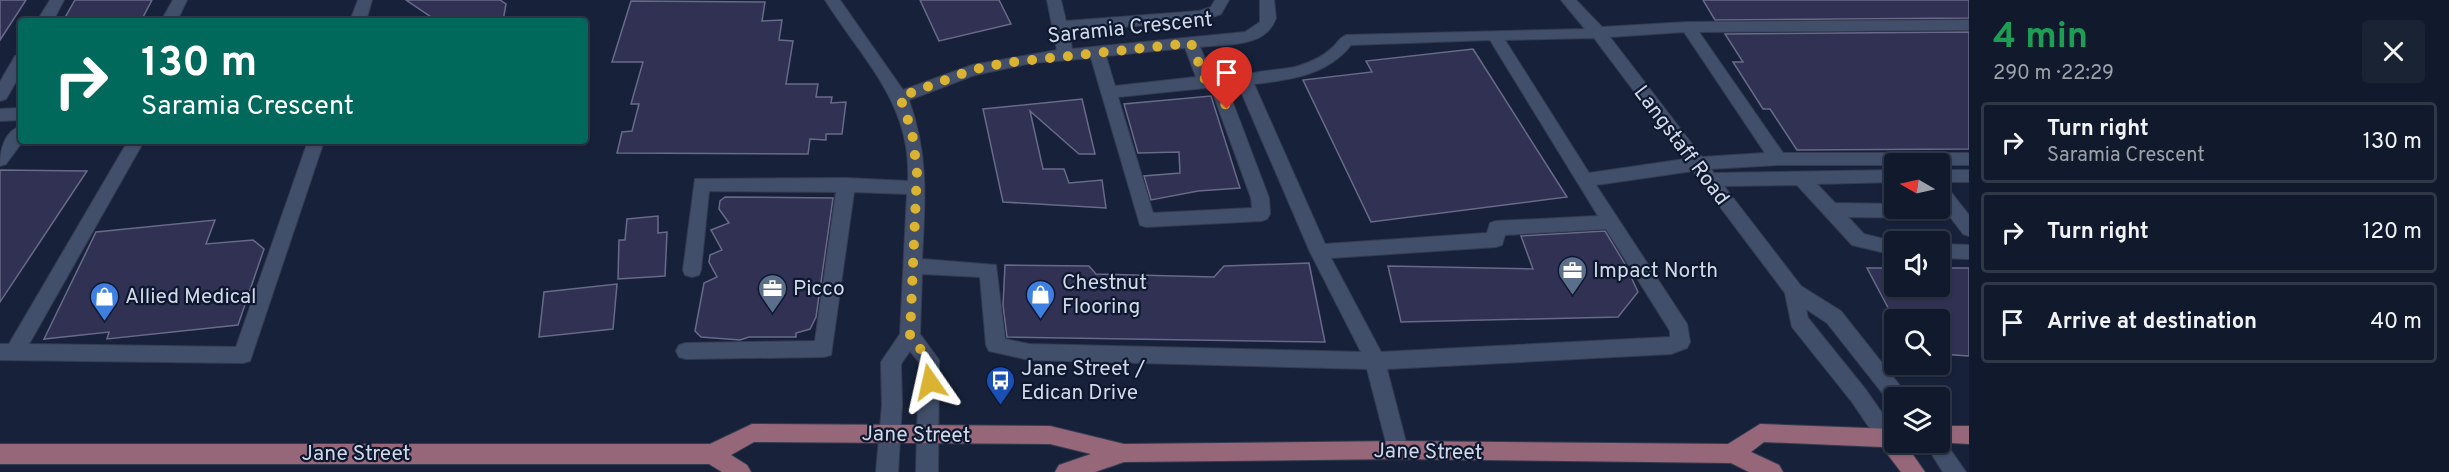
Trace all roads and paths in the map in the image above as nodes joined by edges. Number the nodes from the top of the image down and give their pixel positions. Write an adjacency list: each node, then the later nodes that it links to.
1 (57, 0): 9 (street)
2 (180, 0): 10 (street)
3 (365, 0): 11 (street)
4 (832, 0): 24 (street)
5 (1054, 0): 13 (street)
6 (1222, 0): 13 (street)
7 (1267, 0): 17 (street, Saramia Crescent)
8 (1575, 1): 15 (street, Langstaff Road)
9 (47, 18)
10 (171, 18)
11 (359, 18)
12 (1969, 25): 14 (street)
13 (1060, 27): 19 (street)
14 (1688, 27): 15 (street); 30 (street)
15 (1598, 33): 16 (street); 33 (street, Langstaff Road)
16 (1494, 35): 38 (street); 49 (street)
17 (1191, 43): 18 (street, Saramia Crescent); 21 (street)
18 (1097, 52): 19 (street, Saramia Crescent); 22 (street)
19 (1066, 55): 24 (street, Saramia Crescent)
20 (18, 65): 23 (street)
21 (1206, 82): 22 (street); 22 (street)
22 (1108, 92)
23 (0, 95)
24 (900, 97): 41 (street)
25 (18, 114): 26 (street)
26 (0, 115)
27 (18, 136): 32 (street)
28 (134, 144): 56 (street)
29 (315, 144): 56 (street)
30 (1778, 159): 31 (street); 33 (street)
31 (1969, 159)
32 (0, 160)
33 (1696, 164): 38 (street); 39 (street, Langstaff Road)
34 (1884, 176): 37 (street)
35 (1950, 176): 36 (street)
36 (1969, 176)
37 (1801, 178): 39 (street); 43 (street)
38 (1584, 180): 45 (street)
39 (1708, 180): 53 (street, Langstaff Road)
40 (846, 185): 41 (street); 52 (street); 55 (street)
41 (917, 188): 51 (street)
42 (1950, 202): 44 (street)
43 (1830, 210): 44 (street); 47 (street)
44 (1956, 211): 46 (street)
45 (1612, 222): 49 (street); 57 (street)
46 (1969, 230)
47 (1884, 246)
48 (1950, 251): 50 (street)
49 (1319, 252): 57 (street)
50 (1969, 252)
51 (914, 266): 54 (street); 57 (street)
52 (692, 270)
53 (1794, 291): 58 (street, Langstaff Road); 59 (street, Langstaff Road)
54 (910, 336): 60 (street); 61 (street)
55 (686, 351)
56 (7, 352)
57 (1375, 361): 65 (street)
58 (1889, 387)
59 (1884, 429)
60 (890, 433): 61 (main road, Jane Street); 70 (main road, Jane Street); 73 (street)
61 (929, 434): 66 (main road, Jane Street); 74 (street)
62 (1950, 435): 63 (main road)
63 (1969, 435)
64 (1884, 438): 71 (main road)
65 (1398, 450): 66 (main road, Jane Street); 71 (main road, Jane Street)
66 (1124, 453): 75 (main road, Jane Street)
67 (1901, 453): 77 (main road, Langstaff Road)
68 (1942, 453): 78 (street)
69 (0, 454): 70 (main road, Jane Street)
70 (712, 454): 72 (main road)
71 (1732, 454): 76 (main road, Jane Street)
72 (740, 472)
73 (887, 472)
74 (927, 472)
75 (1066, 472)
76 (1772, 472)
77 (1914, 472)
78 (1955, 472)

